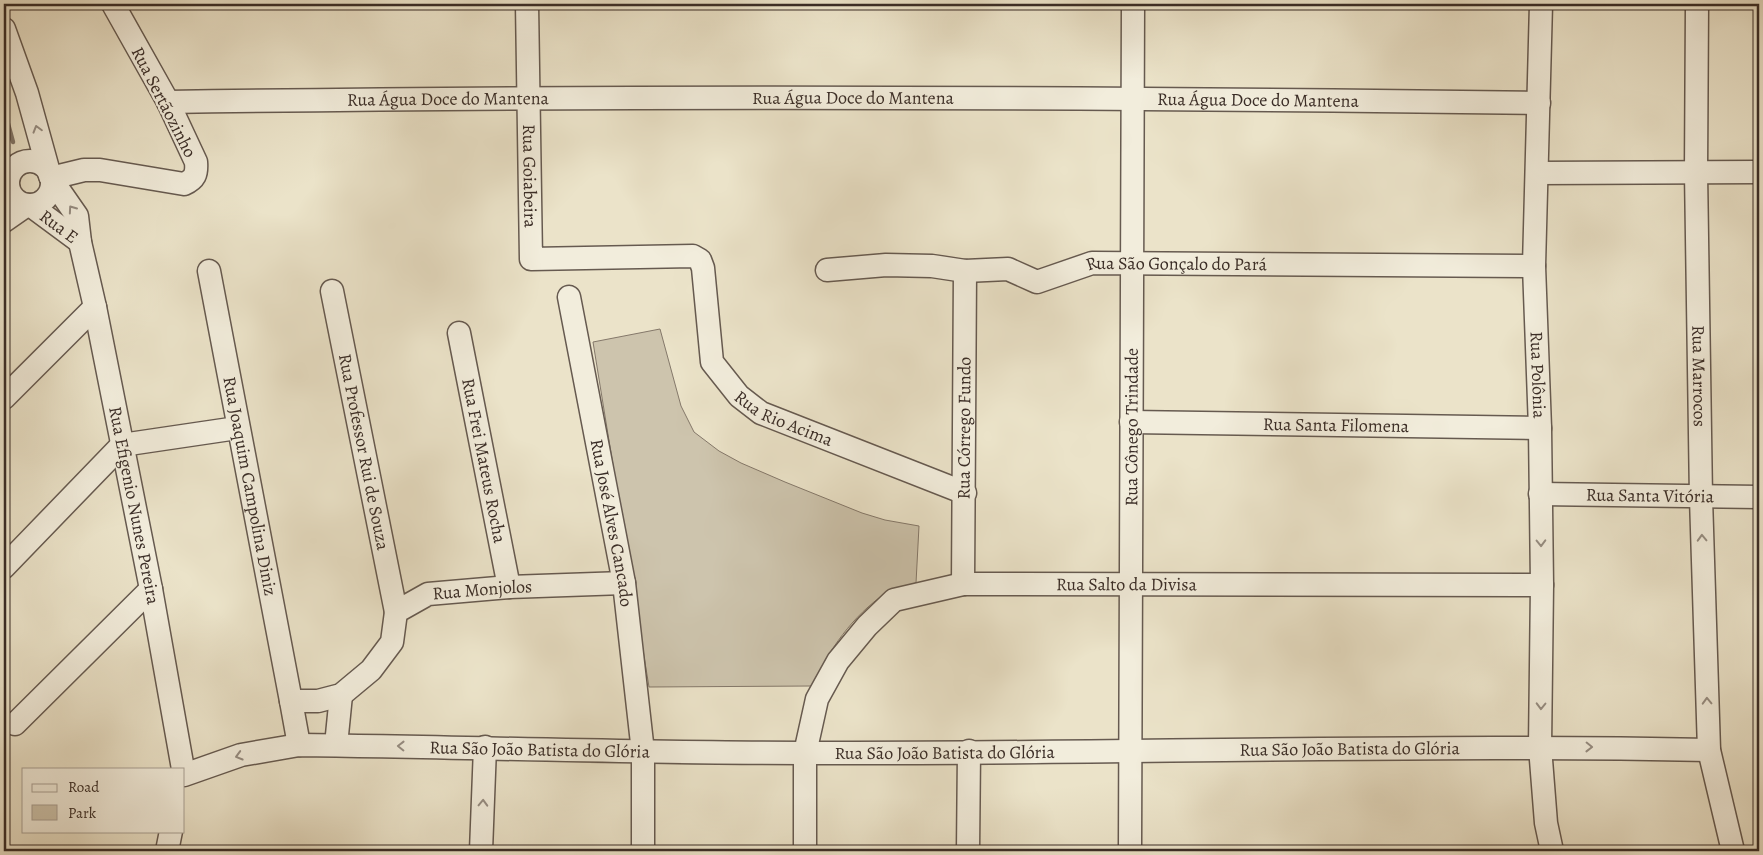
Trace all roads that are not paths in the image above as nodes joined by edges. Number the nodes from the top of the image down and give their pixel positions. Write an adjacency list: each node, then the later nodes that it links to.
1 (113, 4): 9 (street, Rua Sertãozinho)
2 (527, 4): 7 (street, Rua Goiabeira)
3 (1133, 4): 8 (street, Rua Cônego Trindade)
4 (1541, 4): 10 (street, Rua Polônia)
5 (1698, 4): 11 (street, Rua Marrocos)
6 (4, 29): 14 (street, one-way to 6)
7 (528, 96): 8 (street, Rua Água Doce do Mantena); 9 (street, Rua Água Doce do Mantena); 18 (street, Rua Goiabeira)
8 (1133, 98): 10 (street, Rua Água Doce do Mantena); 19 (street, Rua Cônego Trindade)
9 (168, 102): 14 (street, Rua Sertãozinho)
10 (1539, 103): 13 (street, Rua Polônia)
11 (1696, 172): 12 (street); 13 (street); 36 (street, Rua Marrocos)
12 (1759, 172)
13 (1537, 173): 20 (street, Rua Polônia)
14 (51, 178): 15 (street); 15 (street); 17 (street, Rua E, one-way to 14)
15 (14, 192): 16 (street); 17 (street, Rua E)
16 (4, 221)
17 (80, 242): 26 (street, Rua Efigenio Nunes Pereira)
18 (700, 260): 33 (street, Rua Rio Acima)
19 (1132, 263): 20 (street, Rua São Gonçalo do Pará); 23 (street, Rua São Gonçalo do Pará); 29 (street, Rua Cônego Trindade)
20 (1534, 266): 31 (street, Rua Polônia)
21 (826, 270): 23 (street, Rua São Gonçalo do Pará)
22 (208, 271): 30 (street, Rua Joaquim Campolina Diniz)
23 (965, 271): 33 (street, Rua Córrego Fundo)
24 (332, 291): 44 (street, Rua Professor Rui de Souza)
25 (569, 296): 38 (street, Rua José Alves Cancado)
26 (95, 307): 28 (street); 32 (street, Rua Efigenio Nunes Pereira)
27 (459, 333): 42 (street, Rua Frei Mateus Rocha)
28 (4, 398)
29 (1131, 422): 31 (street, Rua Santa Filomena); 39 (street, Rua Cônego Trindade)
30 (237, 428): 32 (street); 46 (street, Rua Joaquim Campolina Diniz)
31 (1540, 428): 34 (street, Rua Polônia)
32 (122, 445): 37 (street); 43 (street, Rua Efigenio Nunes Pereira)
33 (966, 493): 40 (street, Rua Córrego Fundo)
34 (1540, 494): 36 (street, Rua Santa Vitória); 41 (street, Rua Polônia, one-way to 41)
35 (1759, 497): 36 (street, Rua Santa Vitória)
36 (1701, 498): 52 (street, Rua Marrocos, one-way to 36)
37 (4, 567)
38 (624, 583): 42 (street, Rua Monjolos); 54 (street, Rua José Alves Cancado)
39 (1131, 583): 40 (street, Rua Salto da Divisa); 41 (street, Rua Salto da Divisa); 55 (street, Rua Cônego Trindade)
40 (963, 584): 56 (street, Rua Salto da Divisa)
41 (1542, 585): 50 (street, Rua Polônia, one-way to 50)
42 (509, 588): 44 (street, Rua Monjolos)
43 (150, 589): 47 (street); 57 (street, Rua Efigenio Nunes Pereira)
44 (396, 612): 45 (street)
45 (342, 695): 46 (street); 49 (street)
46 (291, 701): 48 (street)
47 (16, 724)
48 (299, 745): 49 (street, Rua São João Batista do Glória); 58 (street, Rua São João Batista do Glória, one-way to 58)
49 (336, 745): 51 (street, Rua São João Batista do Glória, one-way to 49)
50 (1540, 746): 52 (street, Rua São João Batista do Glória, one-way to 52); 55 (street, Rua São João Batista do Glória); 66 (street, Rua Polônia)
51 (485, 747): 54 (street, Rua São João Batista do Glória); 61 (street, one-way to 51)
52 (1709, 750): 67 (street, Rua Marrocos)
53 (968, 751): 55 (street, Rua São João Batista do Glória); 56 (street, Rua São João Batista do Glória); 64 (street)
54 (643, 752): 56 (street, Rua São João Batista do Glória); 62 (street, Rua José Alves Cancado)
55 (1130, 752): 65 (street, Rua Cônego Trindade)
56 (805, 754): 63 (street, Rua Salto da Divisa)
57 (183, 768)
58 (185, 775)
59 (171, 832): 60 (street)
60 (166, 851)
61 (481, 851)
62 (643, 851)
63 (805, 851)
64 (968, 851)
65 (1130, 851)
66 (1552, 851)
67 (1733, 851)

